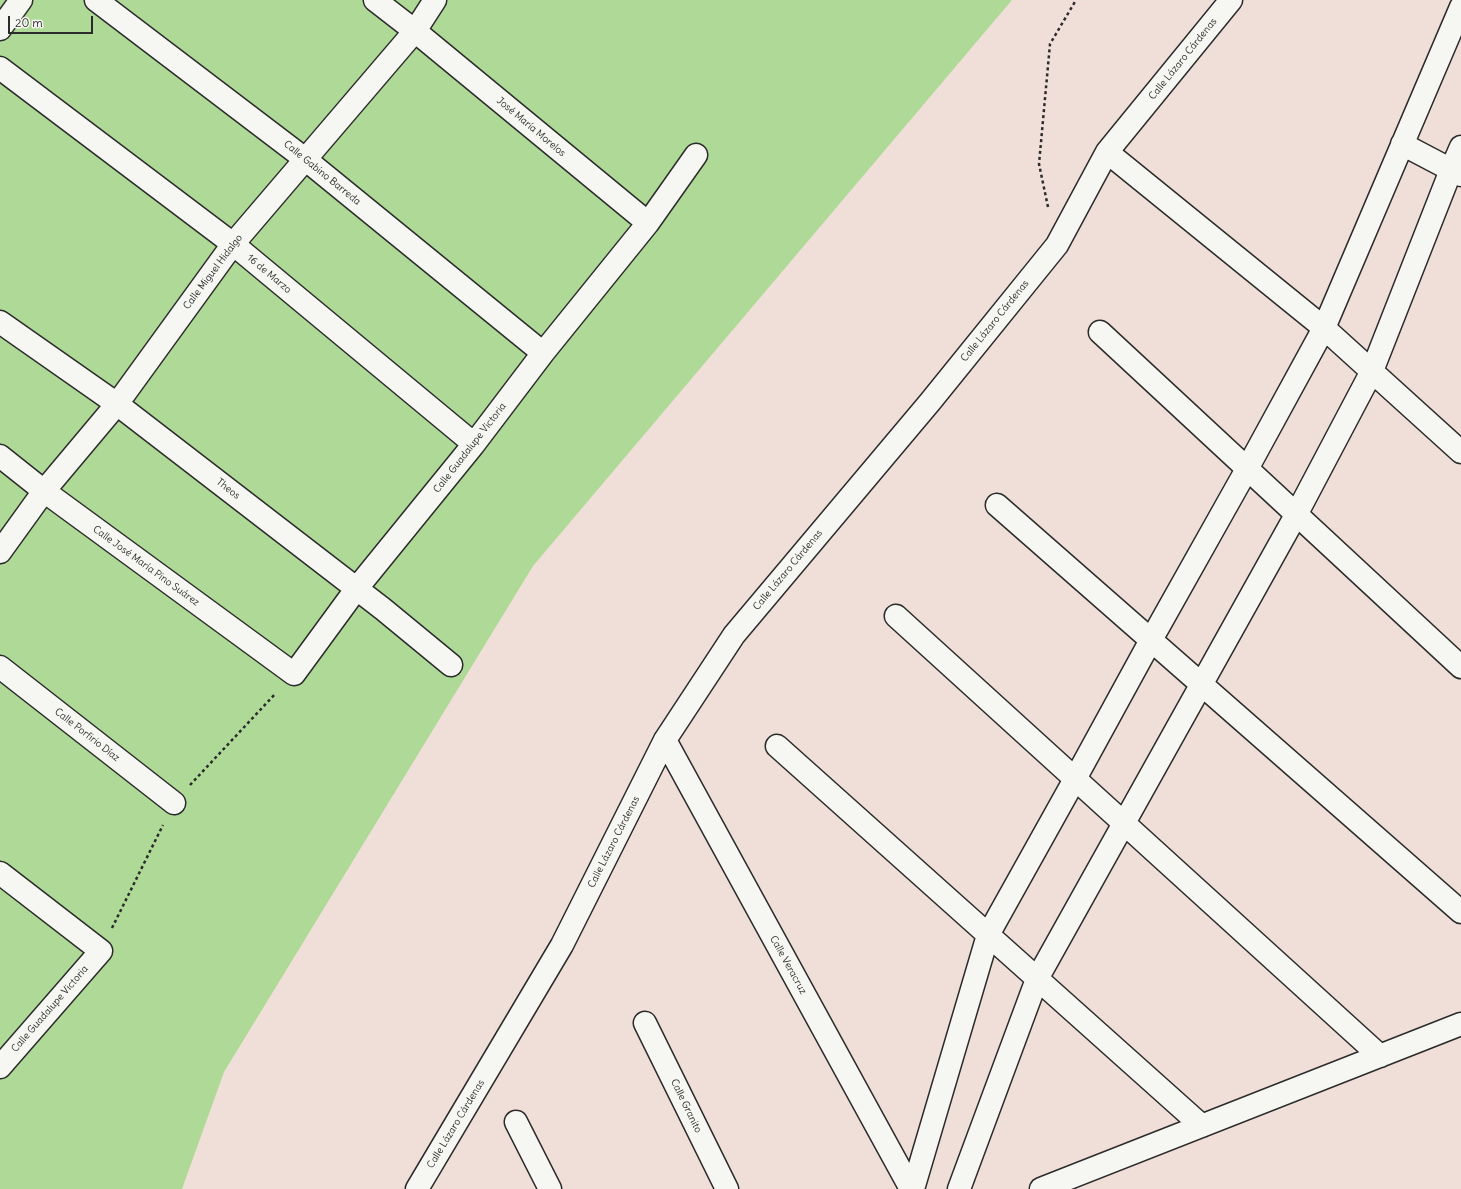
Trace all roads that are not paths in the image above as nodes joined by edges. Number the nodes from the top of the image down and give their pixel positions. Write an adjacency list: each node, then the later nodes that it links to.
1 (21, 0): 7 (street)
2 (96, 0): 14 (street, Calle Gabino Barreda)
3 (375, 0): 8 (street, José María Morelos)
4 (435, 0): 8 (street, Calle Miguel Hidalgo)
5 (1231, 0): 12 (street, Calle Lázaro Cárdenas)
6 (1461, 6): 10 (street)
7 (0, 29)
8 (415, 31): 14 (street, Calle Miguel Hidalgo); 16 (street, José María Morelos)
9 (0, 68): 17 (street, 16 de Marzo)
10 (1402, 144): 15 (street); 19 (street)
11 (1461, 147): 15 (street)
12 (1107, 152): 19 (street); 40 (street, Calle Lázaro Cárdenas)
13 (696, 155): 16 (street, Calle Guadalupe Victoria)
14 (305, 159): 17 (street, Calle Miguel Hidalgo); 21 (street, Calle Gabino Barreda)
15 (1456, 172): 22 (street)
16 (648, 223): 21 (street, Calle Guadalupe Victoria)
17 (233, 244): 23 (street, Calle Miguel Hidalgo); 24 (street, 16 de Marzo)
18 (0, 322): 23 (street, Theos)
19 (1324, 328): 22 (street); 27 (street)
20 (1100, 332): 27 (street)
21 (543, 353): 24 (street, Calle Guadalupe Victoria)
22 (1372, 371): 25 (street); 30 (street)
23 (117, 404): 28 (street, Calle Miguel Hidalgo); 32 (street, Theos)
24 (474, 444): 32 (street, Calle Guadalupe Victoria)
25 (1461, 452)
26 (0, 456): 28 (street, Calle José María Pino Suárez)
27 (1247, 469): 30 (street); 34 (street)
28 (44, 491): 31 (street, Calle Miguel Hidalgo); 38 (street, Calle José María Pino Suárez)
29 (997, 505): 34 (street)
30 (1296, 515): 37 (street); 39 (street)
31 (0, 552)
32 (357, 588): 35 (street, Theos); 38 (street, Calle Guadalupe Victoria)
33 (896, 616): 42 (street)
34 (1151, 640): 39 (street); 42 (street)
35 (451, 665)
36 (0, 667): 43 (street, Calle Porfirio Díaz)
37 (1461, 667)
38 (294, 674)
39 (1201, 684): 44 (street); 46 (street)
40 (665, 740): 55 (street, Calle Lázaro Cárdenas); 58 (street, Calle Veracruz)
41 (777, 746): 47 (street)
42 (1075, 779): 44 (street); 47 (street)
43 (174, 803)
44 (1124, 824): 48 (street); 51 (street)
45 (0, 873): 52 (street, Calle Guadalupe Victoria)
46 (1461, 912)
47 (988, 935): 48 (street); 58 (street)
48 (1037, 979): 54 (street); 59 (street)
49 (645, 1023): 57 (street, Calle Granito)
50 (1461, 1024): 51 (street)
51 (1380, 1056): 54 (street)
52 (0, 1067)
53 (516, 1122): 56 (street)
54 (1202, 1126): 60 (street)
55 (417, 1189)
56 (550, 1189)
57 (727, 1189)
58 (912, 1189)
59 (959, 1189)
60 (1041, 1189)

